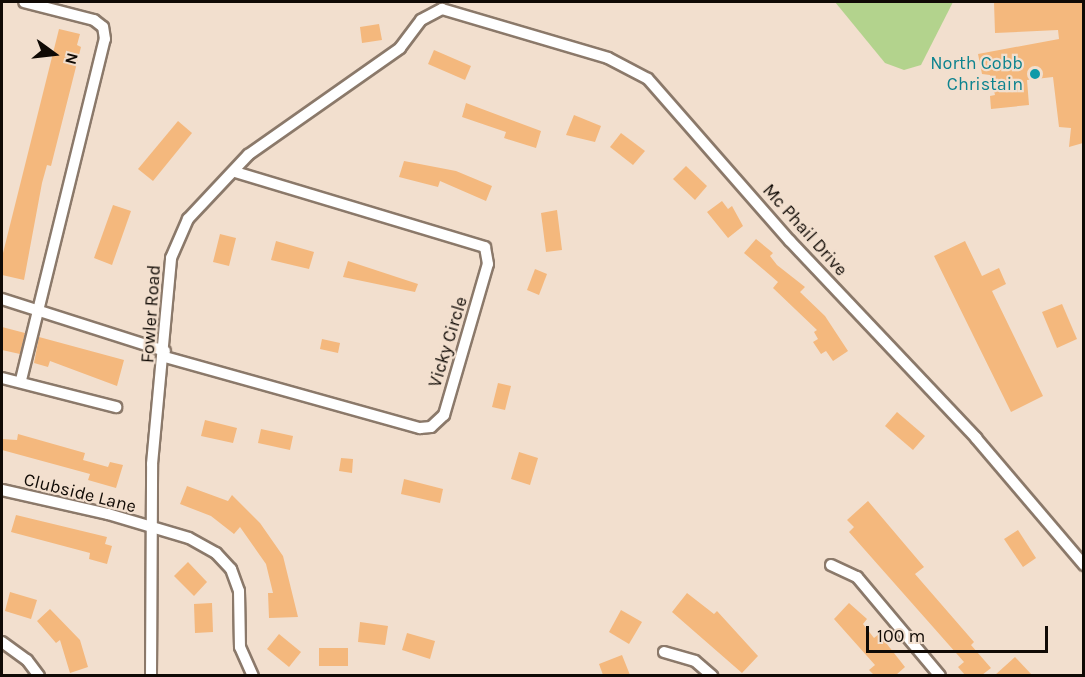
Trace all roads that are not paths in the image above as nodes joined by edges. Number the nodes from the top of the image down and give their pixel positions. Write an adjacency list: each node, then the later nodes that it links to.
1 (24, 2): 5 (street)
2 (442, 9): 3 (street, Fowler Road); 13 (street, Mc Phail Drive)
3 (235, 172): 6 (street, Fowler Road); 6 (street, Vicky Circle)
4 (2, 299): 5 (street)
5 (38, 311): 6 (street); 8 (street)
6 (165, 354): 11 (street, Fowler Road)
7 (2, 378): 8 (street)
8 (21, 380): 9 (street)
9 (116, 407)
10 (2, 490): 11 (street, Clubside Lane)
11 (150, 528): 17 (street, Fowler Road); 18 (street, Clubside Lane)
12 (831, 565): 20 (street)
13 (1083, 565)
14 (2, 642): 16 (street)
15 (664, 652): 19 (street)
16 (39, 675)
17 (151, 675)
18 (253, 675)
19 (712, 675)
20 (940, 675)

